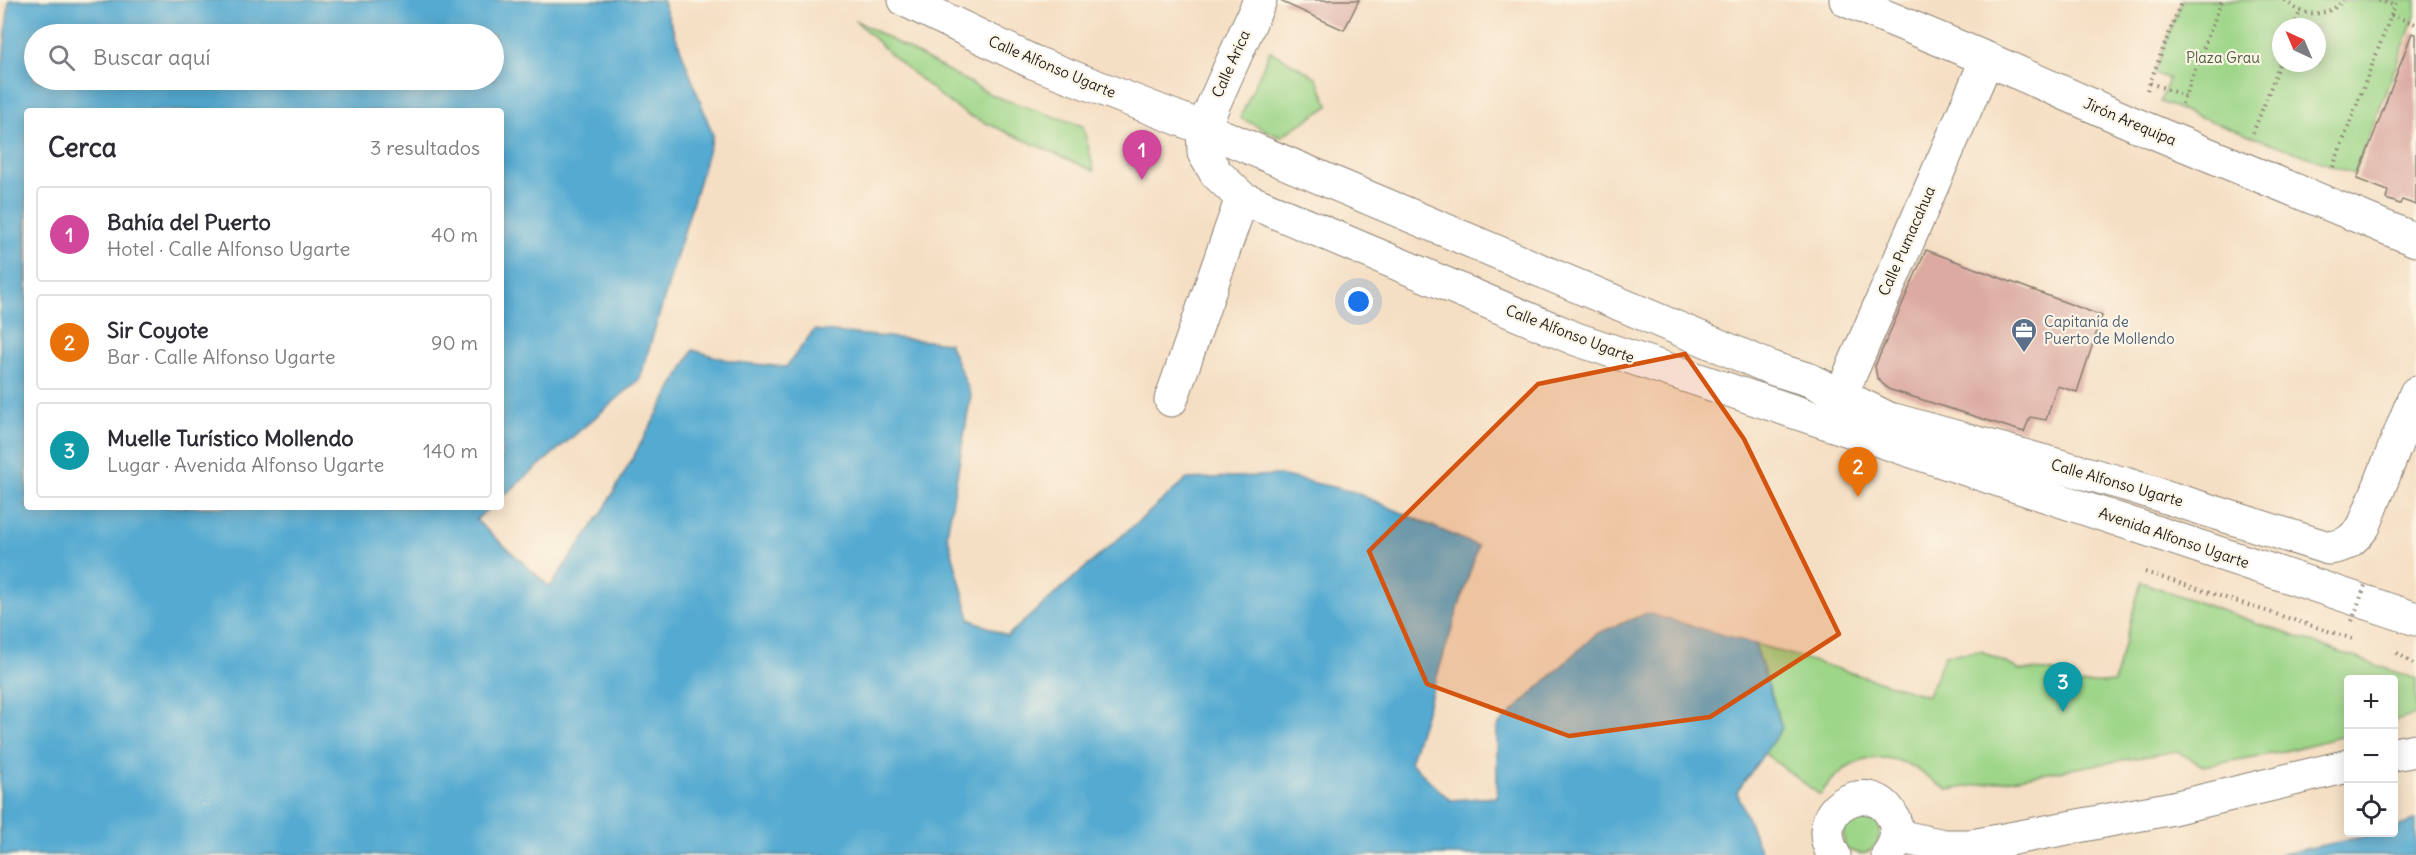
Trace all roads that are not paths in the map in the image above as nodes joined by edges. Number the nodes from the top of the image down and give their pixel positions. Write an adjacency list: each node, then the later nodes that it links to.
1 (905, 0): 5 (street, Calle Alfonso Ugarte)
2 (1260, 0): 5 (street, Calle Arica)
3 (1846, 0): 4 (street, Jirón Arequipa)
4 (1987, 59): 7 (street, Jirón Arequipa); 10 (street, Calle Pumacahua)
5 (1203, 128): 6 (street, Calle Alfonso Ugarte); 10 (street, Calle Alfonso Ugarte)
6 (1242, 198): 9 (street); 10 (street, Calle Alfonso Ugarte)
7 (2416, 240)
8 (2416, 393): 11 (street, Calle Alfonso Ugarte)
9 (1171, 400)
10 (1834, 409): 11 (street, Calle Alfonso Ugarte); 12 (street, Calle Alfonso Ugarte)
11 (1889, 419): 12 (street, Calle Alfonso Ugarte)
12 (1931, 458): 13 (street, Avenida Alfonso Ugarte)
13 (2416, 619)
14 (2416, 750): 15 (street)
15 (2398, 753)
16 (2344, 767): 17 (street)
17 (1893, 845): 18 (street)
18 (1834, 855)

